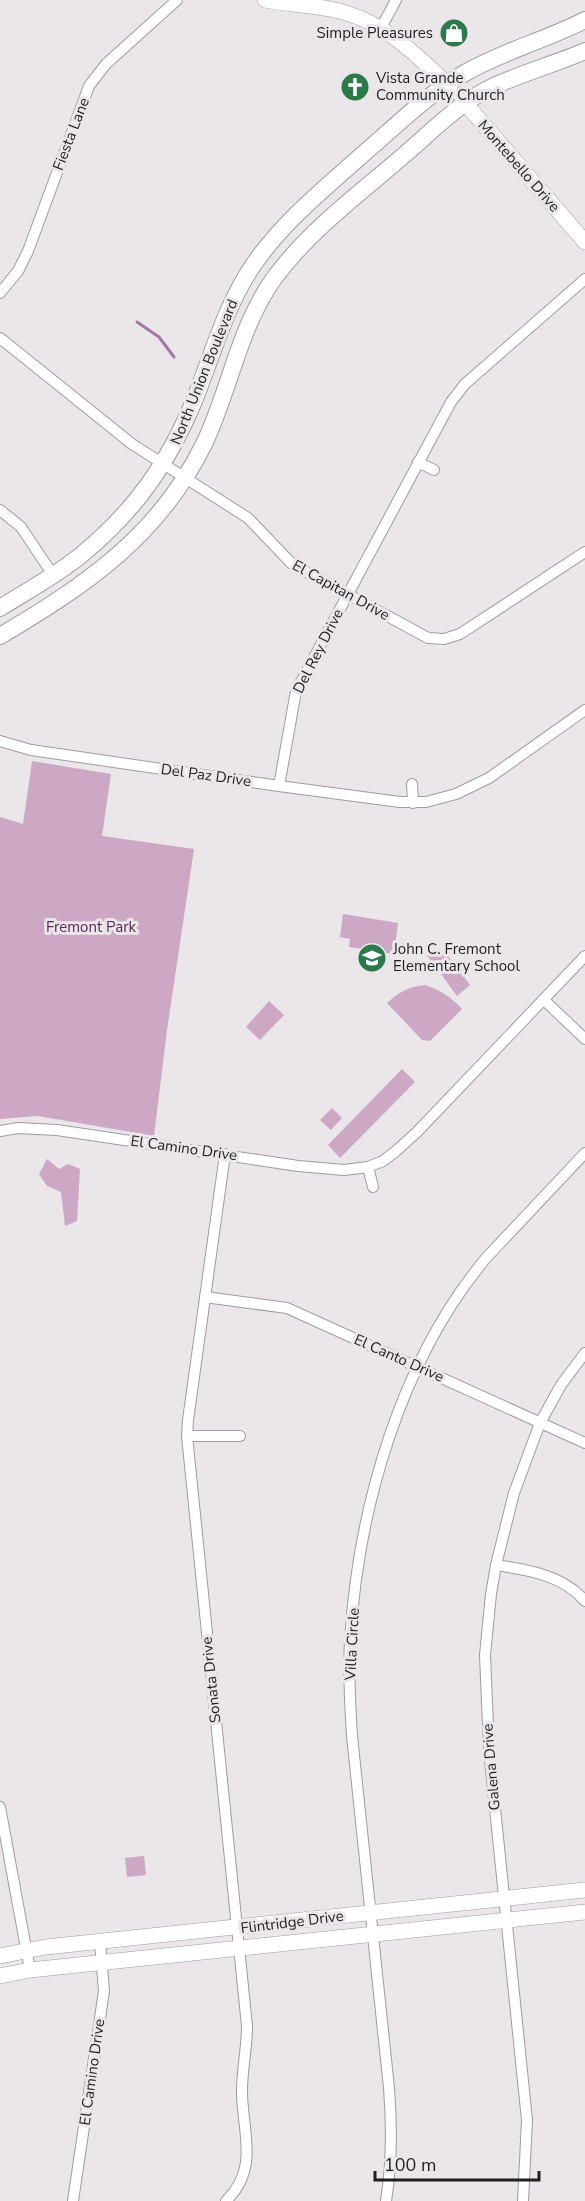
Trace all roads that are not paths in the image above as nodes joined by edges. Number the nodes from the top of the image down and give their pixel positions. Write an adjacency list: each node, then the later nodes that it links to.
1 (177, 0): 11 (street, Fiesta Lane)
2 (265, 0): 5 (street, Montebello Drive)
3 (396, 0): 5 (street)
4 (585, 20): 7 (main road, North Union Boulevard)
5 (381, 28): 7 (street, Montebello Drive)
6 (585, 51): 8 (main road, North Union Boulevard)
7 (447, 84): 8 (street, Montebello Drive); 14 (main road, North Union Boulevard)
8 (465, 103): 9 (street, Montebello Drive); 16 (main road, North Union Boulevard)
9 (585, 242)
10 (585, 279): 13 (street, Del Rey Drive)
11 (0, 293)
12 (0, 338): 14 (street, El Capitan Drive)
13 (418, 462): 15 (street); 20 (street, Del Rey Drive)
14 (163, 465): 16 (street, El Capitan Drive); 19 (main road, North Union Boulevard)
15 (434, 470)
16 (185, 478): 20 (street, El Capitan Drive); 22 (main road, North Union Boulevard)
17 (0, 510): 19 (street)
18 (585, 552): 20 (street, El Capitan Drive)
19 (53, 575): 21 (main road, North Union Boulevard)
20 (347, 595): 27 (street, Del Rey Drive)
21 (0, 608)
22 (0, 636)
23 (581, 712): 24 (street); 28 (street, Del Paz Drive)
24 (585, 724)
25 (0, 741): 27 (street, Del Paz Drive)
26 (412, 784): 28 (street)
27 (279, 786): 28 (street, Del Paz Drive)
28 (413, 802)
29 (585, 956): 30 (street, El Camino Drive)
30 (544, 1000): 31 (street); 35 (street, El Camino Drive)
31 (585, 1039)
32 (0, 1131): 34 (street, El Camino Drive)
33 (585, 1153): 39 (street, Villa Circle)
34 (225, 1155): 35 (street, El Camino Drive); 37 (street, Sonata Drive)
35 (368, 1167): 36 (street)
36 (373, 1187)
37 (205, 1297): 39 (street, El Canto Drive); 41 (street, Sonata Drive)
38 (585, 1353): 40 (street, Galena Drive)
39 (418, 1366): 40 (street, El Canto Drive); 49 (street, Villa Circle)
40 (540, 1423): 43 (street, El Canto Drive); 44 (street, Galena Drive)
41 (187, 1436): 42 (street); 52 (street, Sonata Drive)
42 (240, 1436)
43 (585, 1443)
44 (496, 1565): 45 (street); 48 (street, Galena Drive)
45 (585, 1601)
46 (0, 1807): 56 (street)
47 (585, 1890): 48 (street, Flintridge Drive)
48 (504, 1899): 49 (street, Flintridge Drive); 51 (street, Galena Drive)
49 (370, 1912): 52 (street, Flintridge Drive); 53 (street, Villa Circle)
50 (585, 1912): 51 (street, Flintridge Drive)
51 (506, 1920): 53 (street, Flintridge Drive); 64 (street, Galena Drive)
52 (236, 1928): 54 (street, Flintridge Drive); 55 (street, Sonata Drive)
53 (371, 1934): 55 (street, Flintridge Drive); 63 (street, Villa Circle)
54 (100, 1942): 56 (street, Flintridge Drive); 58 (street, El Camino Drive)
55 (238, 1949): 58 (street, Flintridge Drive); 62 (street, Sonata Drive)
56 (26, 1951): 57 (street, Flintridge Drive); 59 (street)
57 (0, 1956)
58 (102, 1962): 59 (street, Flintridge Drive); 61 (street, El Camino Drive)
59 (30, 1970): 60 (street, Flintridge Drive)
60 (0, 1976)
61 (73, 2201)
62 (226, 2201)
63 (386, 2201)
64 (523, 2201)

